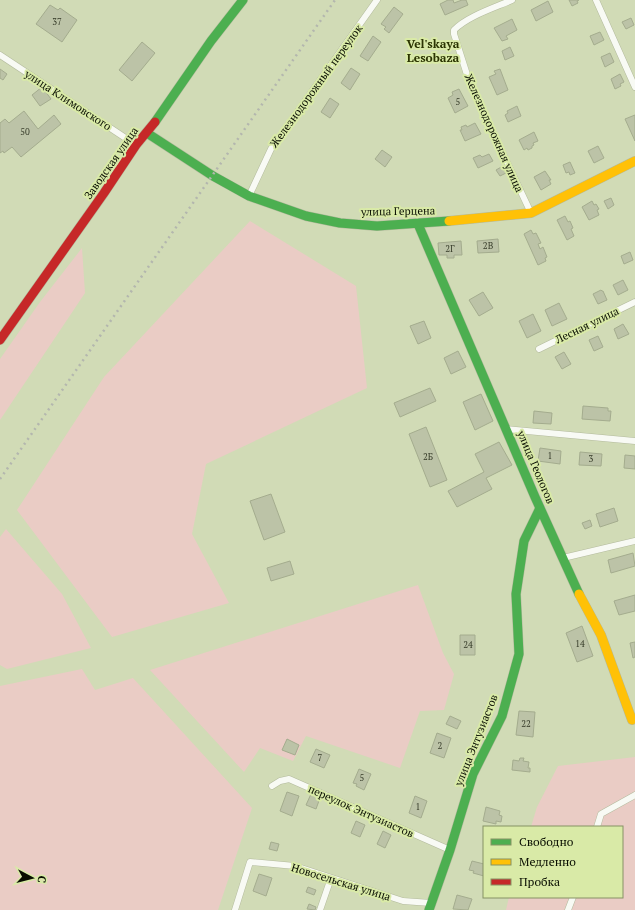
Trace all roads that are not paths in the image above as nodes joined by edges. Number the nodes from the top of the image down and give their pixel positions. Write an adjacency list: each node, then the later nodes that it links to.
1 (243, 0): 7 (street, Заводская улица)
2 (378, 0): 10 (street, Железнодорожный переулок)
3 (512, 0): 11 (street, Железнодорожная улица)
4 (596, 0): 6 (street)
5 (0, 55): 8 (street, улица Климовского)
6 (635, 87)
7 (147, 133): 8 (street, Заводская улица); 10 (street, улица Герцена)
8 (136, 145): 14 (street, Заводская улица)
9 (635, 161): 11 (street, улица Герцена)
10 (249, 196): 12 (street, улица Герцена)
11 (531, 213): 12 (street, улица Герцена)
12 (418, 224): 16 (street, улица Геологов)
13 (635, 302): 15 (street, Лесная улица)
14 (0, 340)
15 (539, 349)
16 (506, 429): 17 (street); 18 (street, улица Геологов)
17 (635, 441)
18 (540, 508): 20 (street, улица Геологов); 25 (street, улица Энтузиастов)
19 (635, 541): 20 (street)
20 (564, 558): 21 (street, улица Геологов)
21 (632, 720)
22 (272, 786): 25 (street, переулок Энтузиастов)
23 (635, 795): 24 (street)
24 (597, 826)
25 (450, 850): 28 (street, улица Энтузиастов)
26 (331, 878): 28 (street, Новосельская улица); 29 (street, Новосельская улица); 30 (street)
27 (573, 898): 31 (street)
28 (430, 906)
29 (235, 910)
30 (320, 910)
31 (568, 910)

